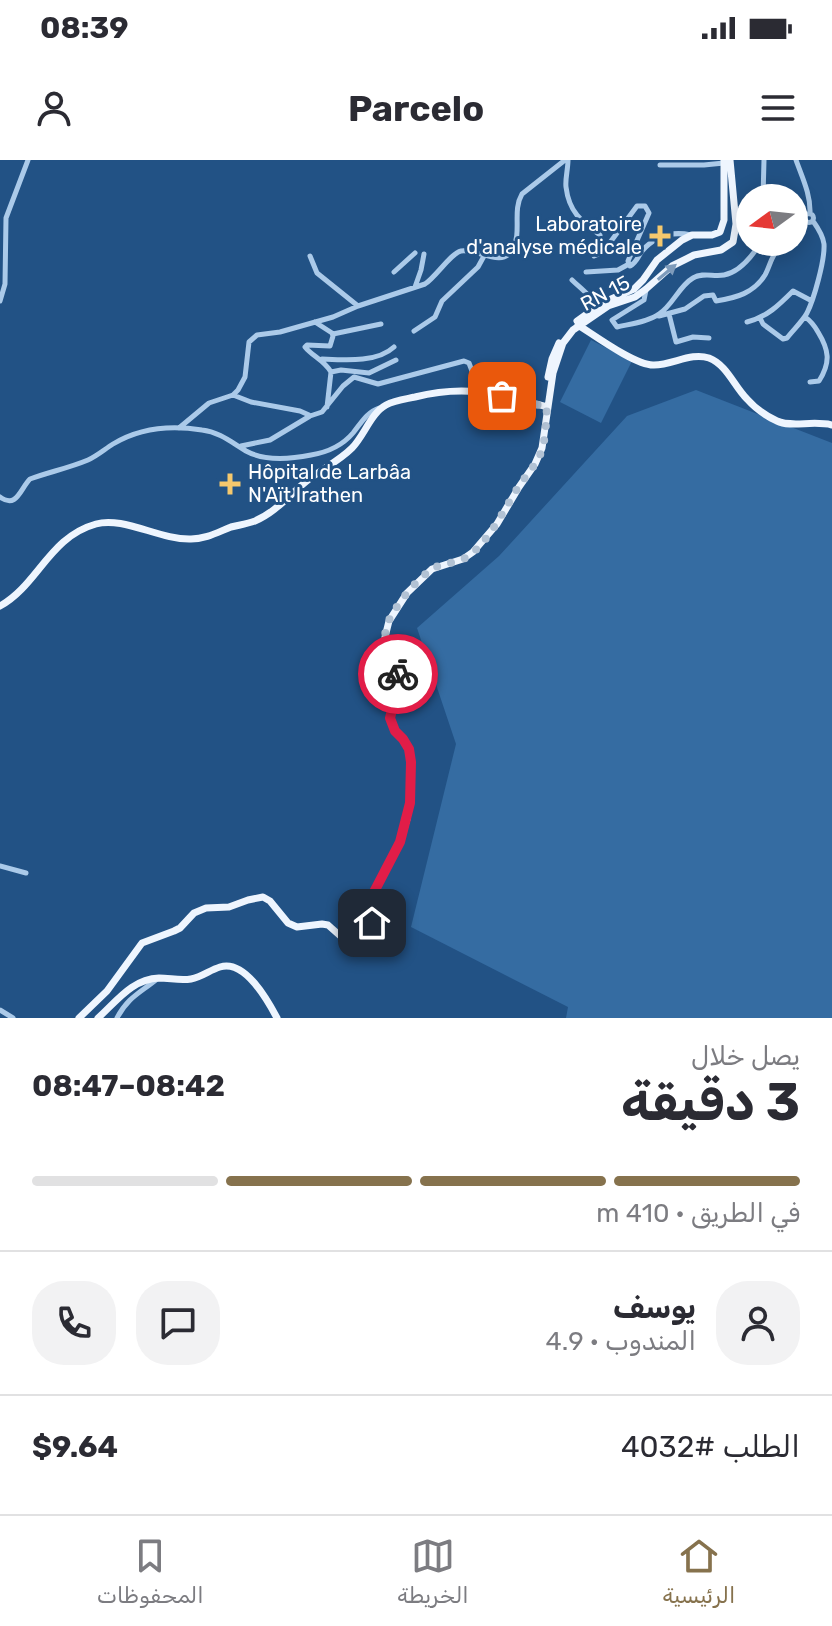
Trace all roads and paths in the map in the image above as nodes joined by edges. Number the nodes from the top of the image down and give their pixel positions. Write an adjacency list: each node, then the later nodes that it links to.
1 (28, 160): 26 (street)
2 (567, 160): 12 (street); 16 (street)
3 (764, 160): 7 (street)
4 (796, 160): 8 (street)
5 (726, 161): 6 (street); 11 (main road, RN 15); 25 (main road, RN 15, one-way to 5)
6 (660, 165)
7 (763, 184)
8 (810, 214): 9 (street)
9 (813, 221): 10 (street); 27 (street)
10 (808, 222)
11 (692, 235): 20 (street); 29 (main road, RN 15)
12 (592, 249)
13 (415, 253): 21 (street)
14 (424, 254): 24 (street)
15 (310, 256): 28 (street)
16 (484, 256): 24 (street); 38 (street)
17 (594, 256): 20 (street)
18 (752, 256): 31 (street)
19 (774, 256): 30 (street)
20 (629, 264): 22 (street)
21 (394, 272)
22 (586, 272)
23 (572, 280): 29 (street)
24 (415, 288): 28 (street)
25 (646, 289): 31 (street); 37 (main road, RN 15)
26 (0, 301)
27 (812, 301): 32 (street); 33 (street)
28 (358, 306): 34 (street)
29 (594, 308): 37 (main road, RN 15)
30 (669, 314): 31 (street); 40 (street)
31 (657, 316)
32 (805, 317): 33 (street); 45 (street)
33 (760, 318): 35 (street)
34 (315, 322): 39 (street); 46 (street)
35 (747, 322)
36 (381, 324): 39 (street)
37 (577, 324): 48 (main road, RN 15); 52 (main road)
38 (414, 331)
39 (333, 334): 42 (street)
40 (709, 338)
41 (394, 347): 42 (street)
42 (321, 359): 44 (street)
43 (396, 360): 44 (street)
44 (331, 372): 50 (street)
45 (810, 382)
46 (233, 395): 51 (street); 53 (street)
47 (502, 396): 48 (main road); 49 (main road); 50 (street)
48 (548, 405): 62 (main road, RN 15)
49 (383, 407): 54 (street); 56 (main road)
50 (327, 408): 51 (street)
51 (310, 416): 54 (street)
52 (832, 425)
53 (179, 428): 54 (street); 55 (street)
54 (239, 447)
55 (0, 497)
56 (0, 606)
57 (0, 866): 58 (street)
58 (26, 873)
59 (158, 978): 63 (main road); 64 (street); 65 (main road)
60 (0, 1010): 61 (street)
61 (13, 1018)
62 (79, 1018)
63 (98, 1018)
64 (117, 1018)
65 (277, 1018)

